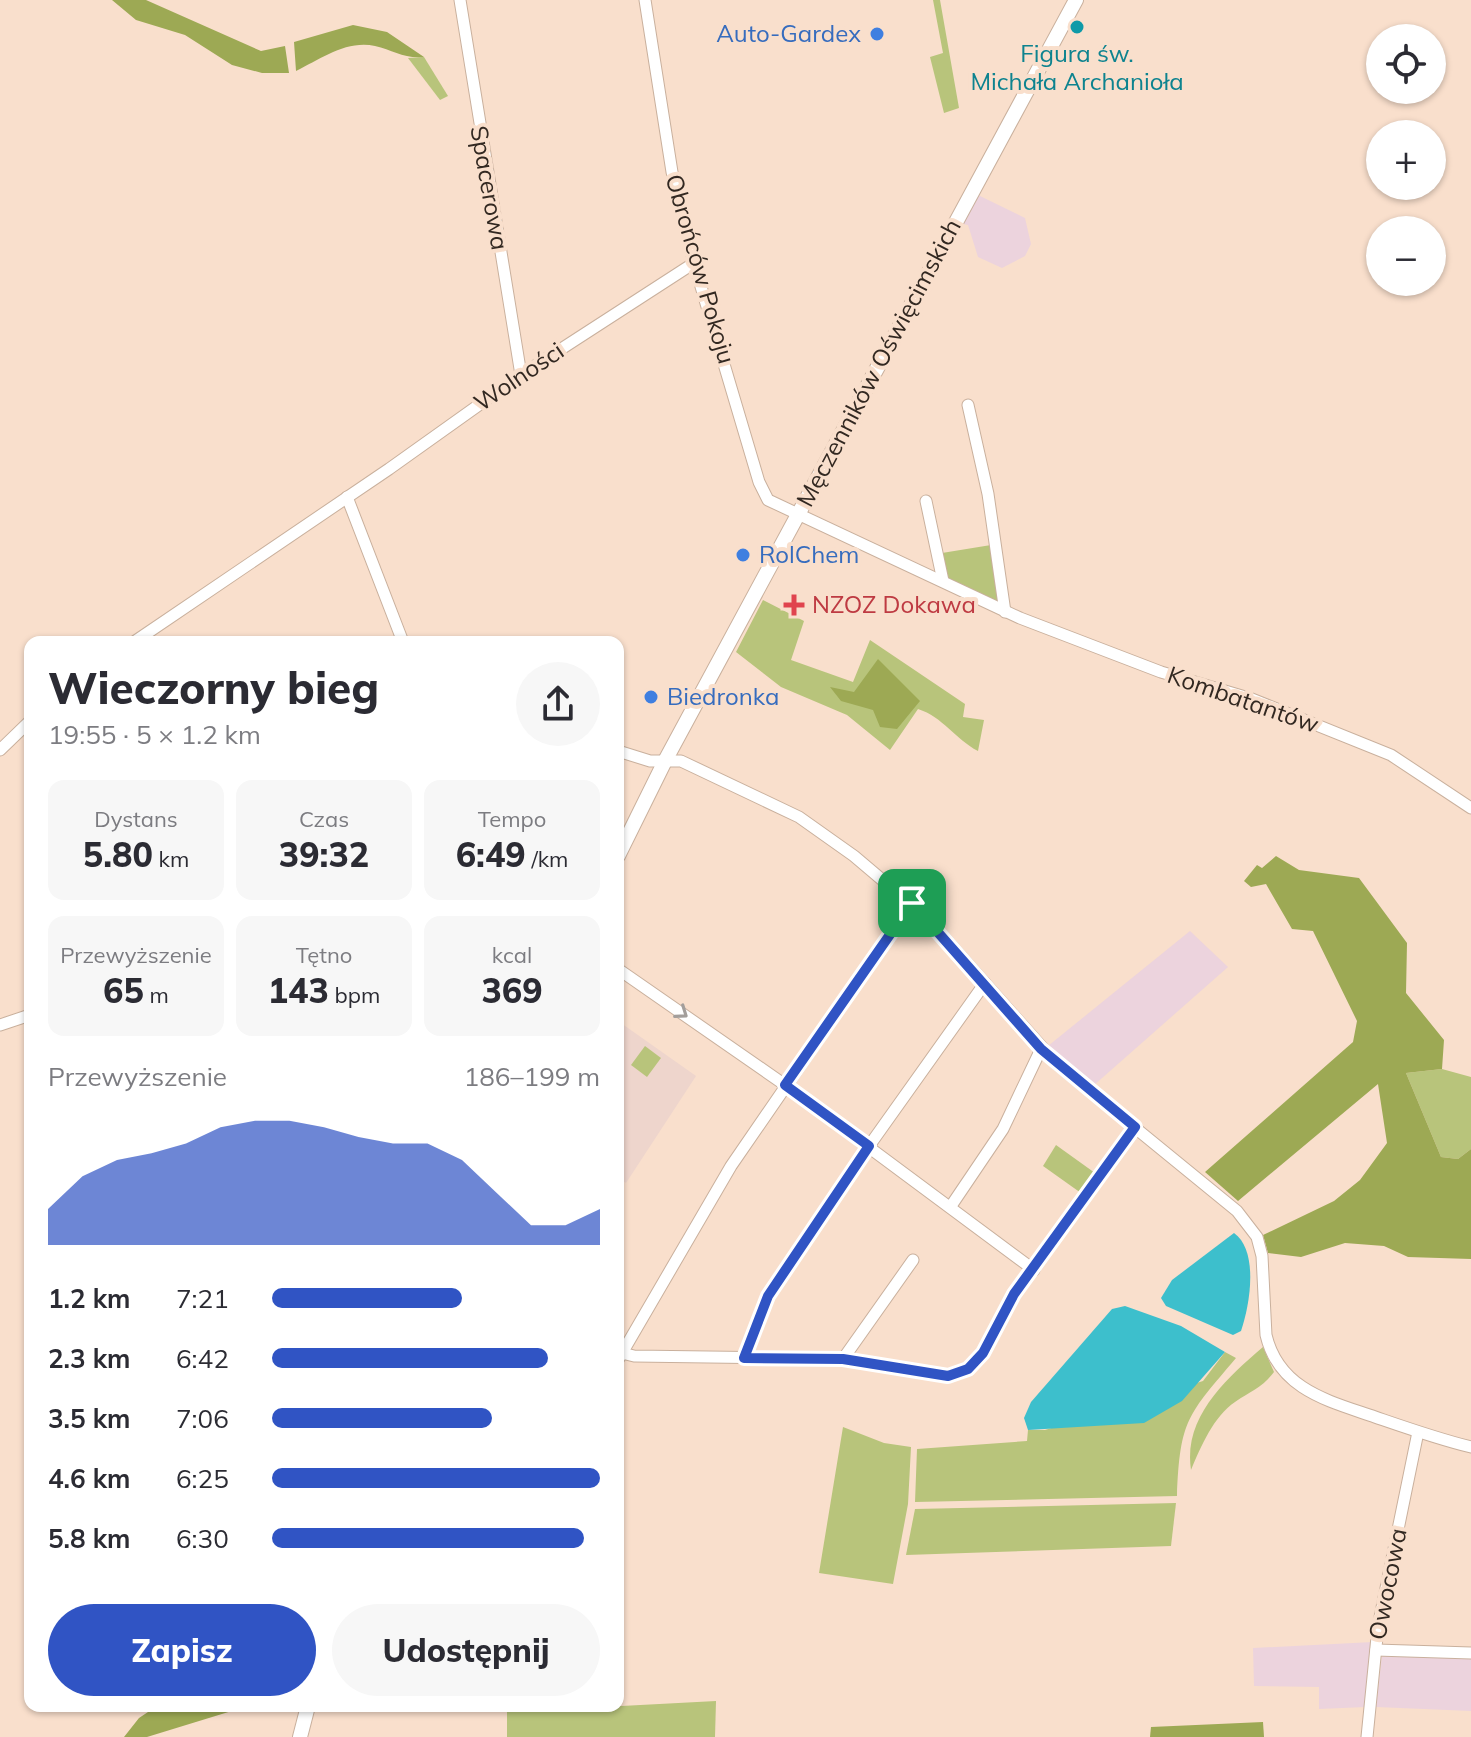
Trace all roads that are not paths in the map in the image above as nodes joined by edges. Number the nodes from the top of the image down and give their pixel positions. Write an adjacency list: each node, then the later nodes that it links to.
1 (460, 0): 5 (street, Spacerowa)
2 (645, 0): 4 (street, Obrońców Pokoju)
3 (1076, 0): 9 (main road, Męczenników Oświęcimskich)
4 (694, 263): 5 (street, Wolności); 9 (street, Obrońców Pokoju)
5 (521, 375): 7 (street, Wolności)
6 (968, 405): 11 (street)
7 (347, 497): 12 (street, Wolności); 13 (street)
8 (926, 501): 10 (street)
9 (797, 516): 10 (street, Kombatantów); 17 (main road, Męczenników Oświęcimskich)
10 (943, 581): 11 (street, Kombatantów)
11 (1005, 612): 18 (street, Kombatantów)
12 (143, 636)
13 (401, 636)
14 (24, 727): 15 (street)
15 (0, 750)
16 (624, 753): 17 (street)
17 (666, 759): 19 (main road, Męczenników Oświęcimskich); 20 (street)
18 (1471, 808)
19 (624, 844)
20 (912, 903): 22 (street); 26 (street)
21 (624, 973): 26 (street, one-way to 26)
22 (985, 983): 25 (street); 28 (street)
23 (24, 1017): 24 (street)
24 (0, 1025)
25 (1041, 1049): 27 (street); 29 (street)
26 (785, 1085): 28 (street); 32 (street)
27 (1135, 1127): 31 (street); 36 (street)
28 (869, 1146): 29 (street); 34 (street)
29 (951, 1206): 31 (street)
30 (913, 1260): 35 (street)
31 (1034, 1270): 35 (street)
32 (624, 1348)
33 (624, 1356): 34 (street)
34 (744, 1358): 35 (street)
35 (843, 1359)
36 (1418, 1432): 37 (street); 38 (street, Owocowa)
37 (1471, 1447)
38 (1376, 1650): 39 (street); 42 (street, Owocowa)
39 (1471, 1653)
40 (306, 1712): 41 (main road)
41 (300, 1737)
42 (1367, 1737)

